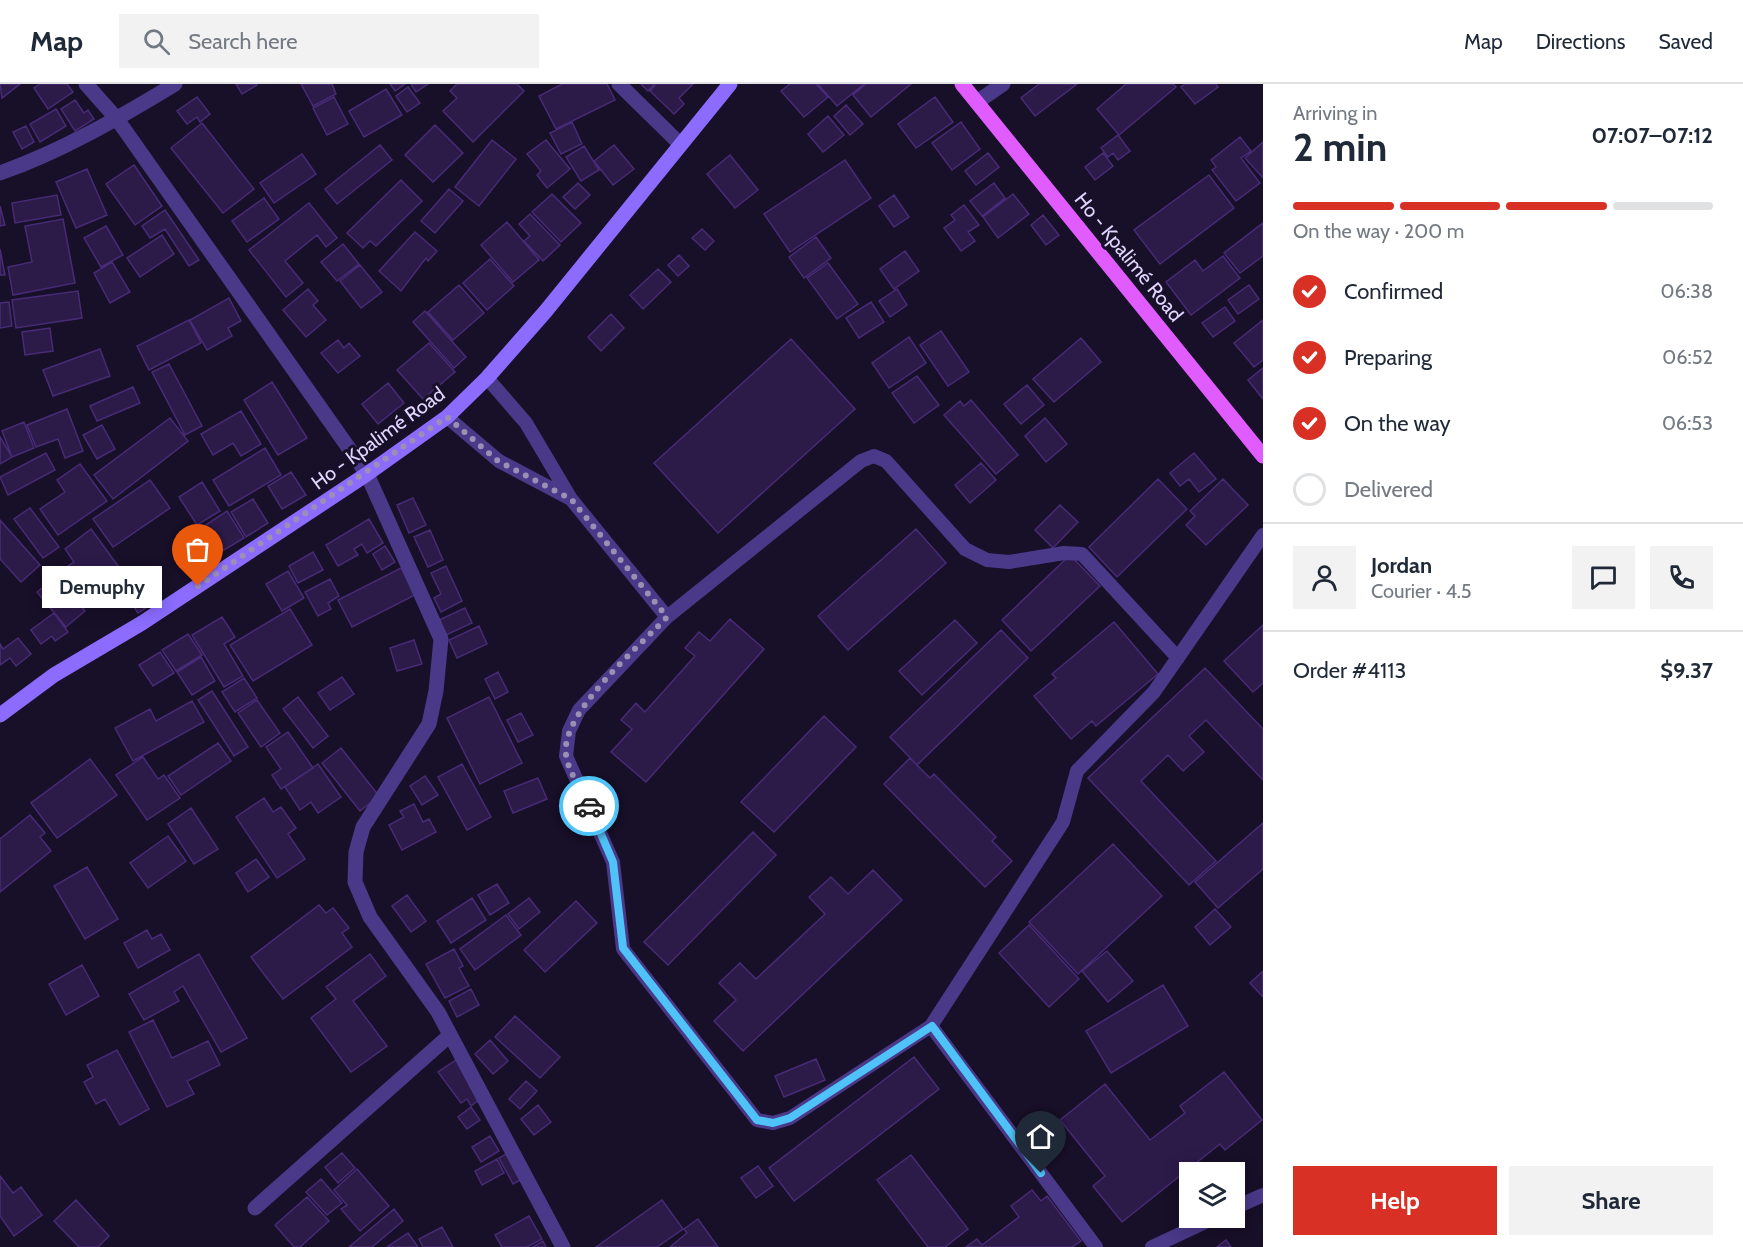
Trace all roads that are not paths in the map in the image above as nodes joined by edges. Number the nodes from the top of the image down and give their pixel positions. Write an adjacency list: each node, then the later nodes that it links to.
1 (86, 84): 8 (street)
2 (175, 84): 8 (street)
3 (619, 84): 9 (street)
4 (730, 84): 9 (main road, Ho - Kpalimé Road)
5 (962, 84): 7 (main road, Ho - Kpalimé Road)
6 (1003, 84): 7 (street)
7 (977, 102): 13 (main road, Ho - Kpalimé Road)
8 (117, 120): 10 (street); 14 (street)
9 (681, 144): 11 (main road, Ho - Kpalimé Road)
10 (0, 173)
11 (487, 378): 12 (main road, Ho - Kpalimé Road); 15 (lane)
12 (447, 417): 14 (main road, Ho - Kpalimé Road); 15 (lane)
13 (1263, 456)
14 (367, 474): 19 (main road, Ho - Kpalimé Road); 21 (street)
15 (571, 499): 17 (lane)
16 (1263, 535): 18 (lane)
17 (667, 617): 18 (lane); 20 (lane)
18 (1178, 658): 20 (lane)
19 (0, 715)
20 (932, 1026): 27 (lane)
21 (450, 1035): 24 (street); 26 (street)
22 (1263, 1195): 23 (lane)
23 (1245, 1203)
24 (255, 1208)
25 (1193, 1228): 28 (lane)
26 (563, 1247)
27 (1096, 1247)
28 (1152, 1247)

